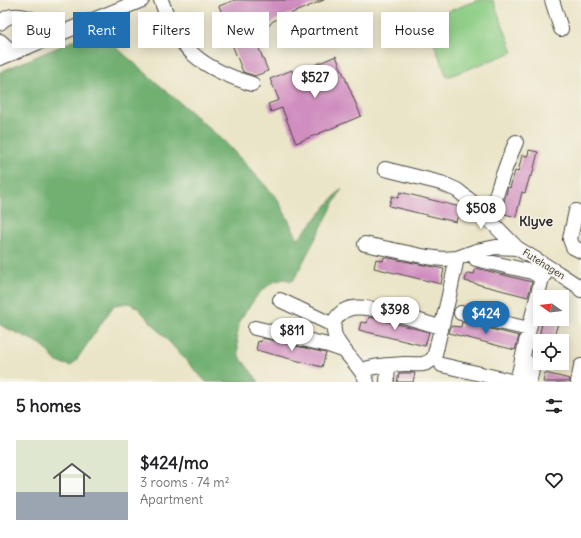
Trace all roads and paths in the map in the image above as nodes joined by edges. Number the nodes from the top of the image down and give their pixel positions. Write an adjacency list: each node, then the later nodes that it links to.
1 (142, 0): 7 (street)
2 (161, 0): 11 (street)
3 (552, 0): 6 (street)
4 (12, 17): 5 (street)
5 (0, 23)
6 (560, 29)
7 (65, 32)
8 (0, 41): 10 (street)
9 (27, 48): 10 (street)
10 (7, 56)
11 (252, 84)
12 (516, 142): 15 (street)
13 (385, 169): 15 (street, Futehagen)
14 (576, 212): 18 (street)
15 (490, 220): 17 (street, Futehagen)
16 (365, 244): 19 (street)
17 (517, 248): 19 (street); 21 (street, Futehagen)
18 (581, 251)
19 (457, 258): 26 (street)
20 (476, 259): 21 (street)
21 (546, 273): 22 (street, Futehagen); 28 (street)
22 (581, 290)
23 (280, 300): 25 (street)
24 (461, 313): 28 (street)
25 (334, 325): 26 (street); 29 (street)
26 (441, 327): 32 (street)
27 (255, 328): 29 (street)
28 (529, 329): 30 (street)
29 (345, 351): 34 (street)
30 (522, 358): 36 (street); 37 (street)
31 (442, 365): 36 (street)
32 (388, 366): 34 (street); 35 (street)
33 (581, 366): 38 (street)
34 (364, 376)
35 (387, 382)
36 (516, 382)
37 (530, 382)
38 (578, 382)

